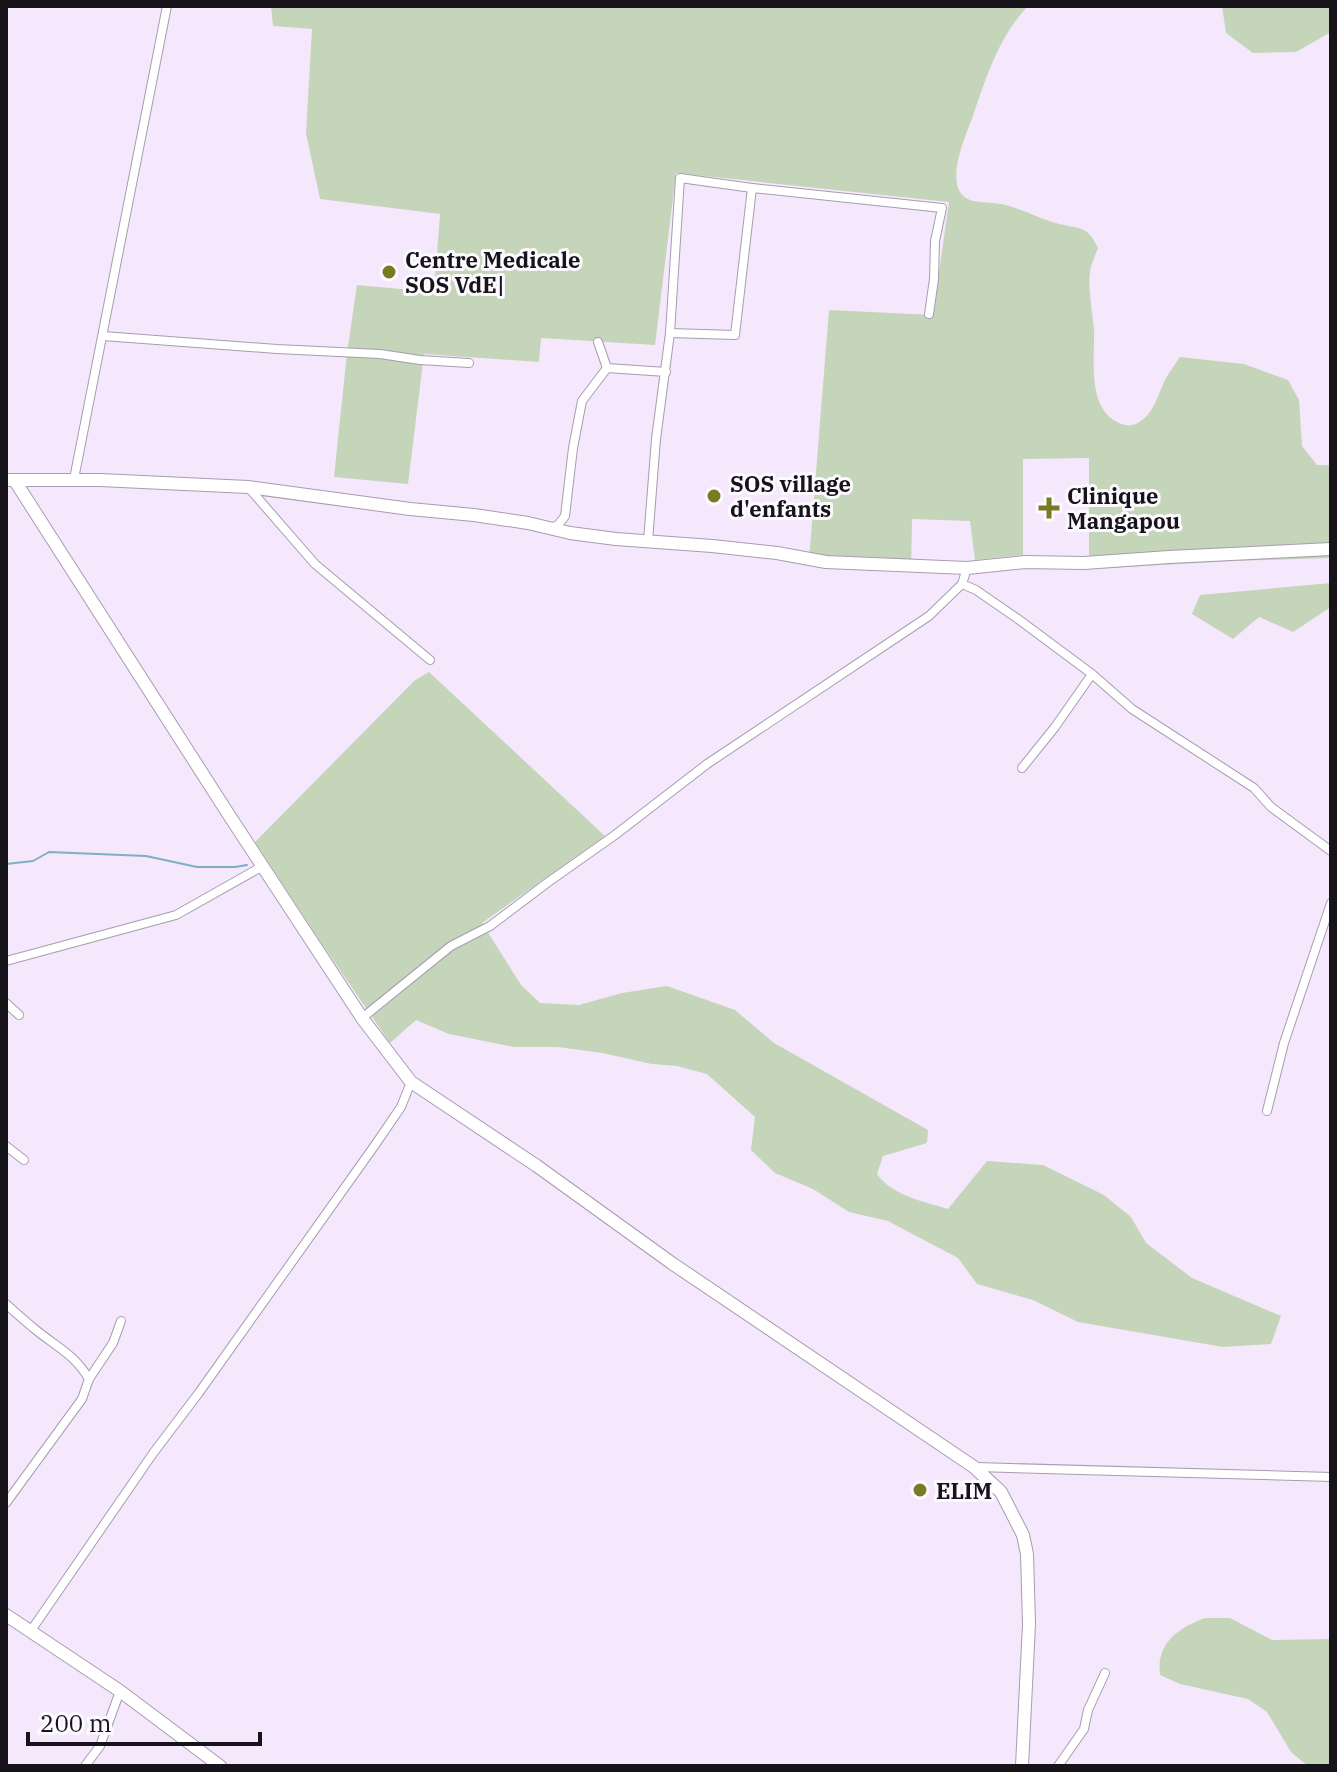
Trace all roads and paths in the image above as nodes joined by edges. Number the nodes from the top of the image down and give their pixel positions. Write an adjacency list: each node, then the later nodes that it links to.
1 (167, 6): 5 (street)
2 (752, 188): 3 (street); 4 (street); 4 (street)
3 (929, 314)
4 (670, 333): 9 (street)
5 (103, 336): 7 (street); 10 (street)
6 (598, 342): 8 (street)
7 (469, 363)
8 (607, 368): 9 (street); 13 (street)
9 (666, 372): 14 (street)
10 (74, 479): 11 (street); 12 (street)
11 (10, 480): 22 (street)
12 (248, 487): 13 (street); 18 (street)
13 (550, 529): 14 (street)
14 (648, 541): 16 (street)
15 (1331, 549): 16 (street)
16 (967, 568): 17 (street)
17 (962, 584): 19 (street); 27 (street)
18 (430, 660)
19 (1092, 674): 20 (street); 21 (street)
20 (1022, 768)
21 (1331, 851)
22 (263, 866): 24 (street); 27 (street)
23 (1331, 903): 29 (street)
24 (6, 961)
25 (6, 1003): 26 (street)
26 (19, 1015)
27 (362, 1018): 28 (street)
28 (411, 1082): 35 (street); 39 (street)
29 (1267, 1111)
30 (6, 1146): 31 (street)
31 (24, 1160)
32 (6, 1304): 34 (street)
33 (121, 1321): 34 (street)
34 (89, 1379): 37 (street)
35 (974, 1467): 36 (street); 44 (street)
36 (1331, 1477)
37 (6, 1503)
38 (6, 1615): 39 (street)
39 (30, 1632): 41 (street)
40 (1105, 1673): 45 (street)
41 (120, 1691): 42 (street); 43 (street)
42 (85, 1766)
43 (220, 1766)
44 (1022, 1766)
45 (1058, 1766)

